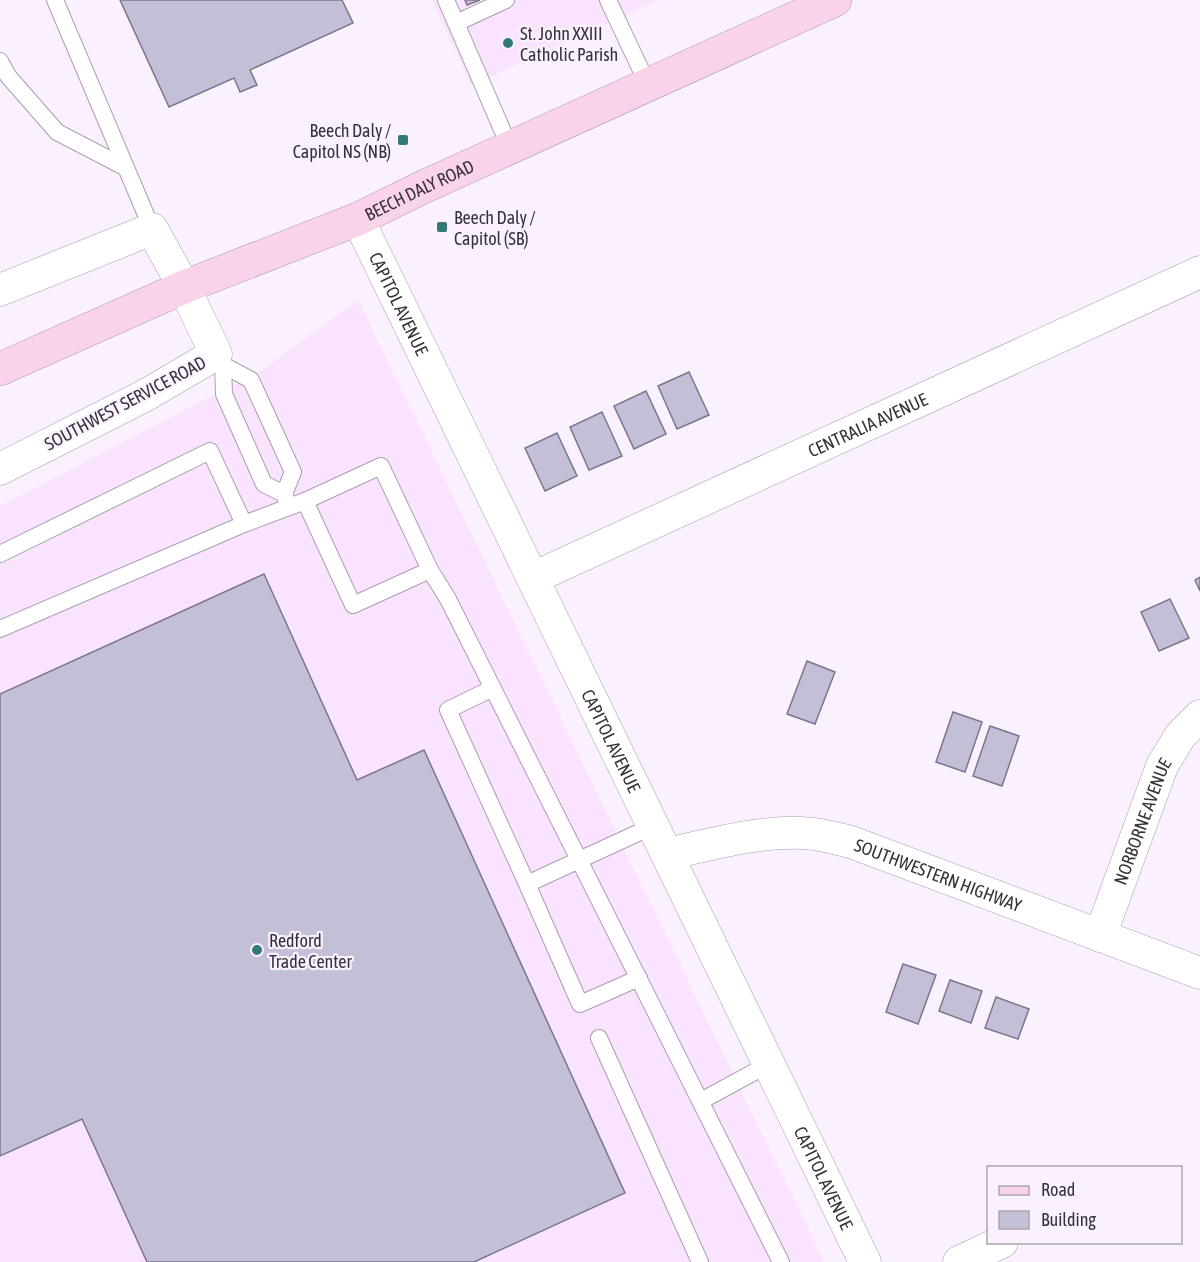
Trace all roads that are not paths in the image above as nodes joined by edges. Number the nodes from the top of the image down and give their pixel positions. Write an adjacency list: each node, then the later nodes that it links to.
1 (55, 0): 11 (lane)
2 (446, 0): 7 (lane)
3 (507, 0): 7 (lane)
4 (608, 0): 9 (lane)
5 (835, 0): 6 (main road, BEECH DALY ROAD)
6 (801, 7): 9 (main road, BEECH DALY ROAD)
7 (456, 23): 10 (lane)
8 (0, 61): 11 (lane)
9 (648, 85): 10 (main road, BEECH DALY ROAD)
10 (510, 148): 12 (main road, BEECH DALY ROAD)
11 (126, 168): 13 (lane)
12 (358, 219): 15 (main road, BEECH DALY ROAD); 24 (street, CAPITOL AVENUE)
13 (152, 229): 15 (street, SOUTHWEST SERVICE ROAD); 16 (street)
14 (1200, 272): 24 (street, CENTRALIA AVENUE)
15 (184, 286): 17 (street, SOUTHWEST SERVICE ROAD); 18 (main road, BEECH DALY ROAD)
16 (0, 290)
17 (220, 360): 19 (street, SOUTHWEST SERVICE ROAD); 20 (lane); 20 (lane)
18 (0, 369)
19 (0, 469)
20 (292, 500): 21 (lane); 23 (lane); 23 (lane)
21 (244, 524): 22 (lane); 25 (lane)
22 (0, 554)
23 (430, 570): 26 (lane)
24 (533, 578): 28 (street, CAPITOL AVENUE)
25 (0, 629)
26 (493, 688): 30 (lane); 31 (lane)
27 (1200, 716): 32 (street, NORBORNE AVENUE)
28 (653, 826): 29 (street, CAPITOL AVENUE); 30 (lane)
29 (667, 854): 32 (street, SOUTHWESTERN HIGHWAY); 36 (street, CAPITOL AVENUE)
30 (580, 861): 31 (lane); 34 (lane)
31 (527, 884): 34 (lane)
32 (1100, 936): 33 (street, SOUTHWESTERN HIGHWAY)
33 (1200, 973)
34 (639, 978): 37 (lane)
35 (600, 1038): 39 (lane)
36 (769, 1064): 37 (lane); 41 (street, CAPITOL AVENUE)
37 (701, 1101): 40 (lane)
38 (998, 1244): 42 (street)
39 (700, 1262)
40 (781, 1262)
41 (865, 1262)
42 (959, 1262)

